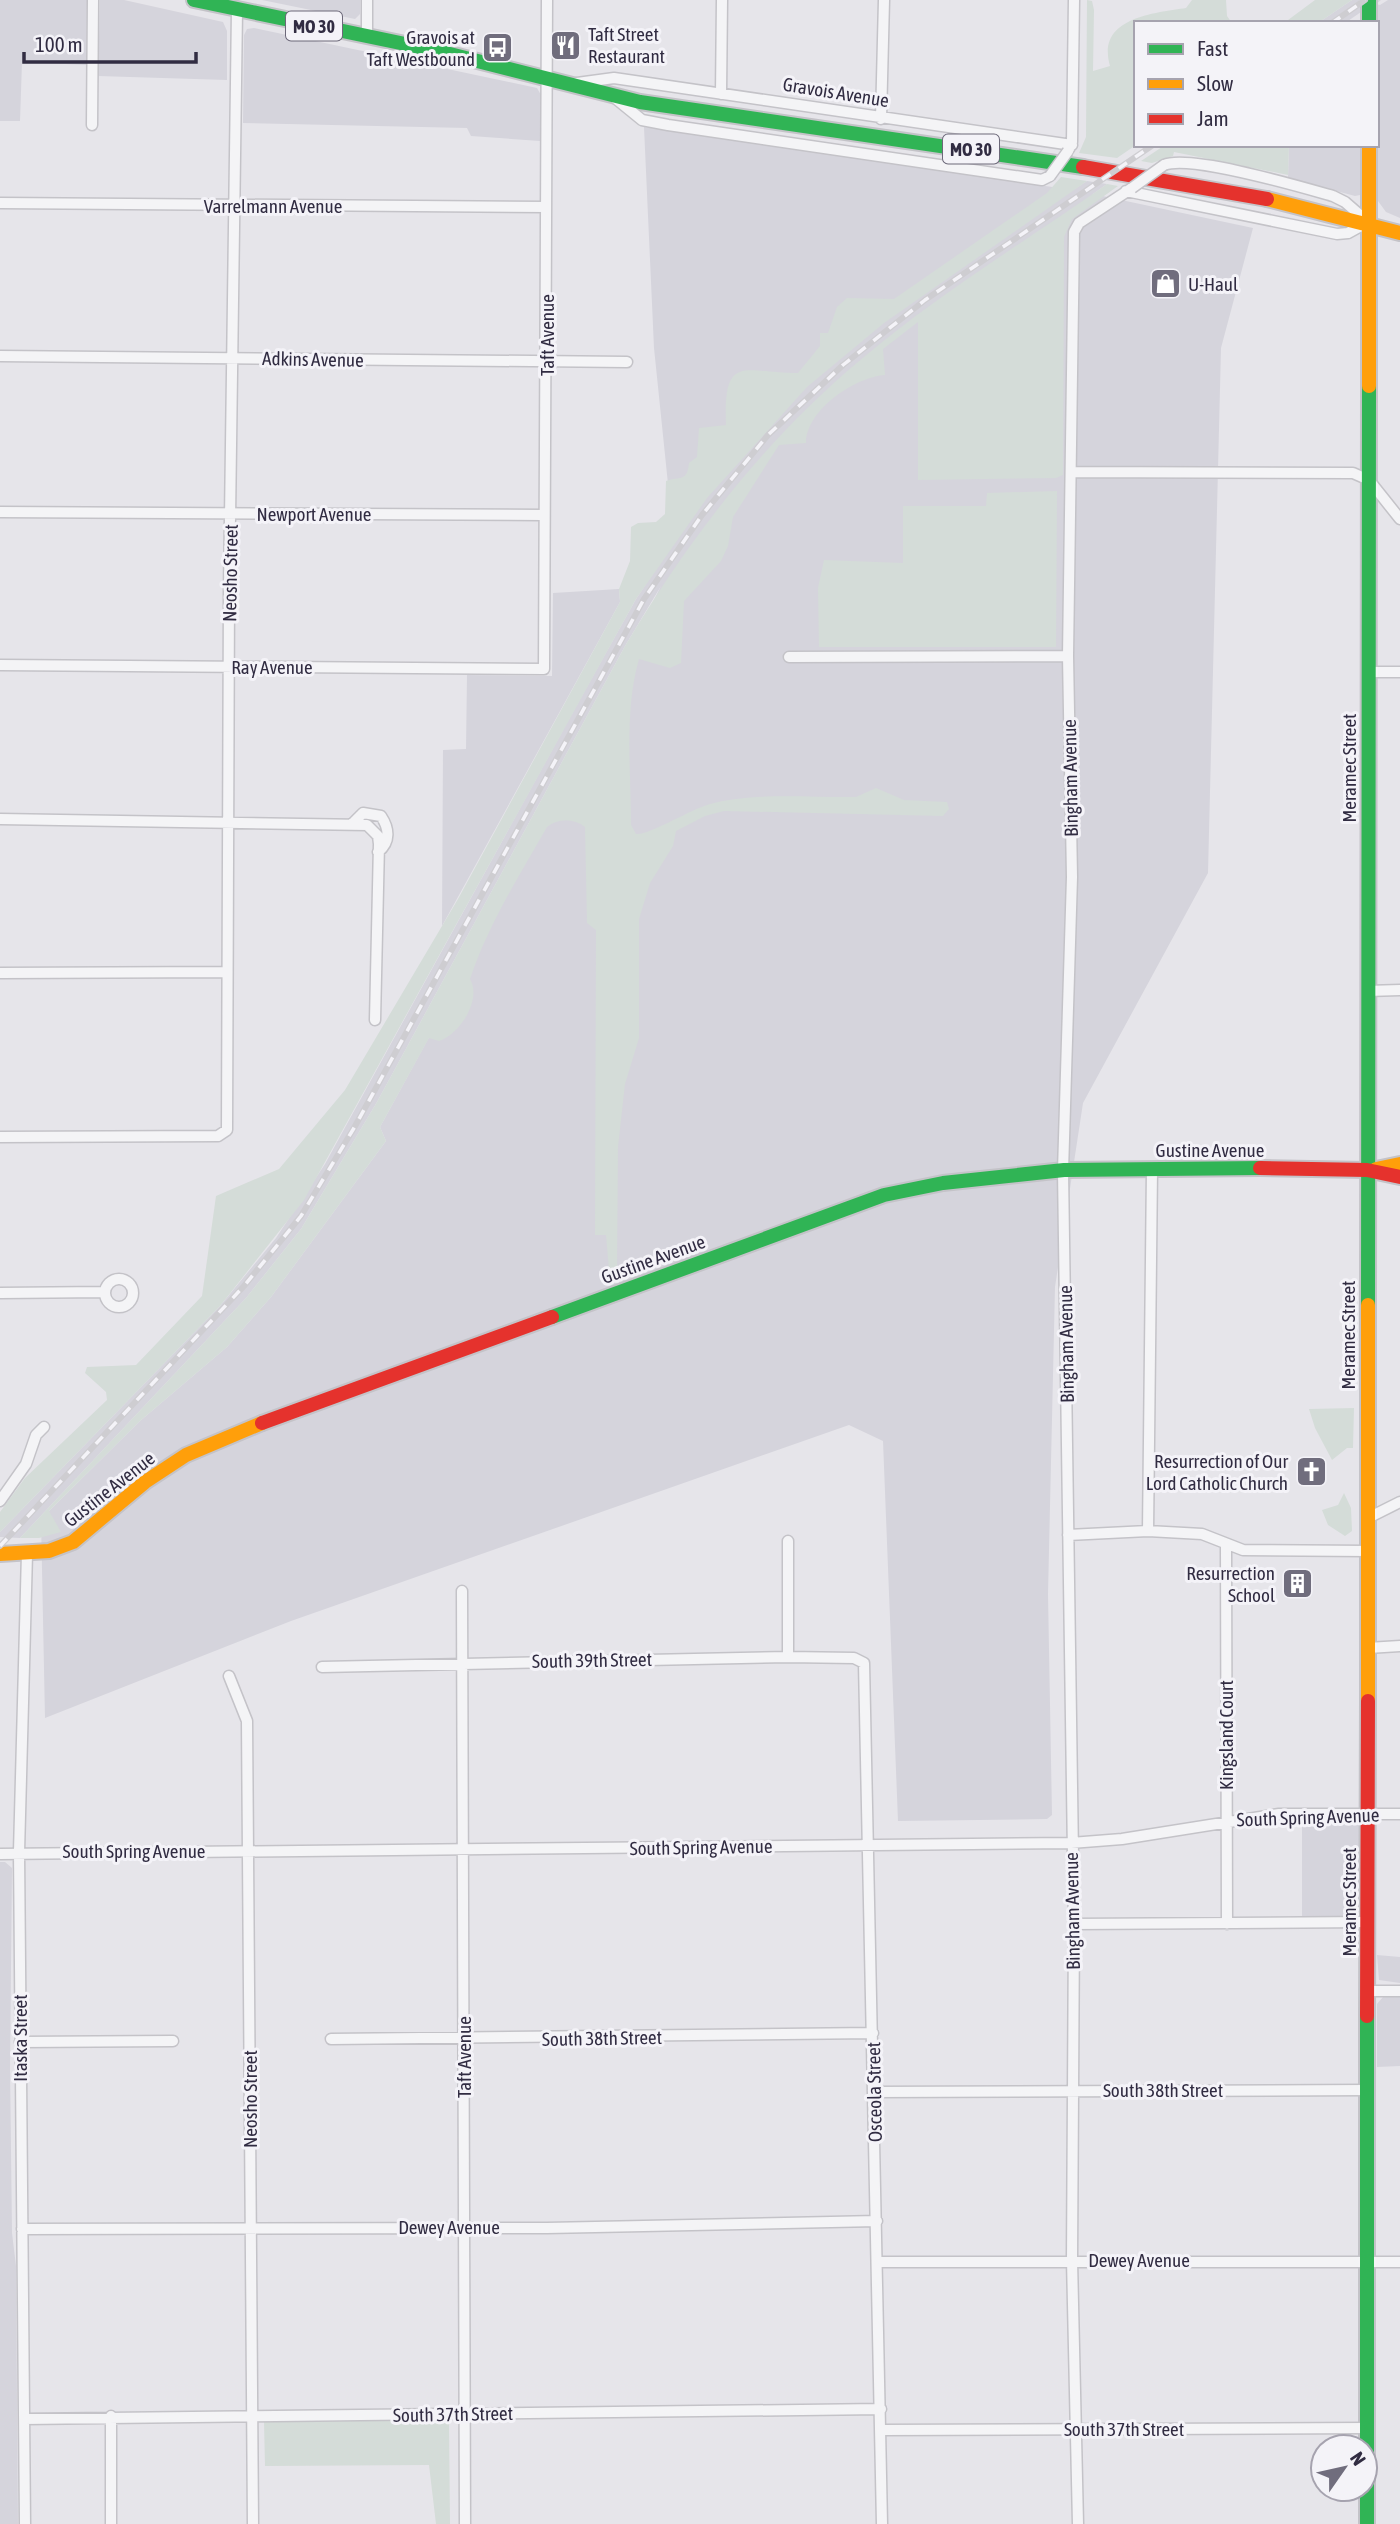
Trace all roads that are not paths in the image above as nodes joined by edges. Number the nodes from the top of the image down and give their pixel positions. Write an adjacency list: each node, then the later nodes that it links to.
1 (93, 0): 17 (street)
2 (199, 0): 9 (street, Gravois Avenue / MO 30)
3 (367, 0): 11 (street)
4 (547, 0): 12 (street, Taft Avenue)
5 (722, 0): 14 (street)
6 (884, 0): 16 (street)
7 (1074, 0): 19 (street)
8 (1369, 0): 10 (street)
9 (237, 10): 11 (street, Gravois Avenue / MO 30); 22 (street, Neosho Street)
10 (1369, 21)
11 (367, 37): 12 (street, Gravois Avenue / MO 30)
12 (548, 78): 13 (street, Gravois Avenue / MO 30); 23 (street, Taft Avenue)
13 (573, 84): 14 (street, Gravois Avenue); 15 (street, Gravois Avenue / MO 30)
14 (721, 94): 16 (street, Gravois Avenue)
15 (612, 95): 19 (street, Gravois Avenue, bridge); 24 (street, Gravois Avenue / MO 30)
16 (881, 119): 19 (street, Gravois Avenue)
17 (92, 125)
18 (1369, 147): 24 (street, Meramec Street)
19 (1070, 148)
20 (1129, 190): 24 (street); 24 (street, Gravois Avenue, bridge); 30 (street, Bingham Avenue)
21 (0, 203): 22 (street, Varrelmann Avenue)
22 (235, 207): 23 (street, Varrelmann Avenue); 27 (street, Neosho Street)
23 (546, 207): 28 (street, Taft Avenue)
24 (1368, 222): 25 (street, Gravois Avenue / MO 30); 31 (street, Meramec Street)
25 (1400, 233)
26 (0, 356): 27 (street, Adkins Avenue)
27 (234, 357): 28 (street, Adkins Avenue); 33 (street, Neosho Street)
28 (547, 361): 29 (street, Adkins Avenue); 34 (street, Taft Avenue)
29 (627, 362)
30 (1071, 472): 31 (street); 36 (street, Bingham Avenue)
31 (1369, 480): 35 (street); 41 (street, Meramec Street)
32 (0, 512): 33 (street, Newport Avenue)
33 (232, 513): 34 (street, Newport Avenue); 39 (street, Neosho Street)
34 (543, 514): 40 (street, Taft Avenue)
35 (1400, 519)
36 (1068, 656): 37 (street); 56 (street, Bingham Avenue)
37 (789, 657)
38 (0, 665): 39 (street, Ray Avenue)
39 (229, 667): 40 (street, Ray Avenue); 44 (street, Neosho Street)
40 (544, 669)
41 (1368, 672): 42 (street); 50 (street, Meramec Street)
42 (1400, 672)
43 (0, 820): 44 (street)
44 (227, 821): 45 (street); 47 (street, Neosho Street)
45 (352, 824): 46 (street); 46 (street)
46 (378, 852): 51 (street)
47 (226, 972): 48 (street); 52 (street, Neosho Street)
48 (0, 973)
49 (1400, 990): 50 (street)
50 (1367, 991): 55 (street, Meramec Street)
51 (375, 1020)
52 (0, 1137)
53 (1400, 1164): 55 (street, Gustine Avenue)
54 (1152, 1169): 55 (street, Gustine Avenue); 56 (street, Gustine Avenue); 64 (street)
55 (1367, 1170): 57 (street, Gustine Avenue); 63 (street, Meramec Street)
56 (1063, 1171): 65 (street, Bingham Avenue); 69 (street, Gustine Avenue)
57 (1400, 1177)
58 (0, 1293): 59 (street)
59 (104, 1293)
60 (44, 1427): 61 (street)
61 (0, 1501)
62 (1400, 1502): 63 (street)
63 (1368, 1518): 68 (street, Meramec Street)
64 (1148, 1531): 65 (street); 67 (street)
65 (1068, 1535): 82 (street, Bingham Avenue)
66 (788, 1541): 74 (street)
67 (1226, 1545): 68 (street); 81 (street, Kingsland Court)
68 (1368, 1551): 73 (street, Meramec Street)
69 (27, 1553): 70 (street, Gustine Avenue); 86 (street, Itaska Street)
70 (0, 1554)
71 (462, 1591): 76 (street, Taft Avenue)
72 (1400, 1646): 73 (street)
73 (1368, 1648): 79 (street, Meramec Street)
74 (788, 1657): 75 (street, South 39th Street); 76 (street, South 39th Street)
75 (863, 1660): 83 (street, Osceola Street)
76 (463, 1664): 77 (street, South 39th Street); 84 (street, Taft Avenue)
77 (322, 1667)
78 (229, 1676): 85 (street, Neosho Street)
79 (1368, 1813): 80 (street, South Spring Avenue); 81 (street, South Spring Avenue); 88 (street, Meramec Street)
80 (1400, 1814)
81 (1226, 1820): 82 (street, South Spring Avenue); 90 (street, Kingsland Court)
82 (1071, 1843): 83 (street, South Spring Avenue); 89 (street, Bingham Avenue)
83 (869, 1846): 84 (street, South Spring Avenue); 93 (street, Osceola Street)
84 (464, 1850): 85 (street, South Spring Avenue); 95 (street, Taft Avenue)
85 (249, 1851): 86 (street, South Spring Avenue); 102 (street, Neosho Street)
86 (19, 1852): 87 (street, South Spring Avenue); 97 (street, Itaska Street)
87 (0, 1854)
88 (1368, 1922): 90 (street); 91 (street, Meramec Street)
89 (1074, 1924): 90 (street); 98 (street, Bingham Avenue)
90 (1227, 1924)
91 (1368, 1991): 92 (street); 99 (street, Meramec Street)
92 (1400, 1991)
93 (873, 2034): 95 (street, South 38th Street); 100 (street, Osceola Street)
94 (331, 2039): 95 (street, South 38th Street)
95 (463, 2040): 103 (street, Taft Avenue)
96 (173, 2041): 97 (street)
97 (20, 2042): 104 (street, Itaska Street)
98 (1074, 2090): 99 (street, South 38th Street); 100 (street, South 38th Street); 105 (street, Bingham Avenue)
99 (1368, 2090): 106 (street, Meramec Street)
100 (874, 2092): 101 (street, Osceola Street)
101 (877, 2221): 103 (street, Dewey Avenue); 107 (street, Osceola Street)
102 (250, 2227): 103 (street, Dewey Avenue); 104 (street, Dewey Avenue); 112 (street, Neosho Street)
103 (463, 2227): 110 (street, Taft Avenue)
104 (22, 2229): 113 (street, Itaska Street)
105 (1072, 2260): 106 (street, Dewey Avenue); 107 (street, Dewey Avenue); 115 (street, Bingham Avenue)
106 (1367, 2260): 108 (street, Dewey Avenue); 114 (street, Meramec Street)
107 (878, 2262): 109 (street, Osceola Street)
108 (1400, 2262)
109 (881, 2409): 110 (street, South 37th Street); 116 (street, Osceola Street)
110 (464, 2415): 112 (street, South 37th Street); 120 (street, Taft Avenue)
111 (111, 2416): 112 (street, South 37th Street); 113 (street, South 37th Street); 118 (street)
112 (252, 2417): 119 (street, Neosho Street)
113 (24, 2418): 117 (street, Itaska Street)
114 (1367, 2428): 115 (street, South 37th Street); 123 (street, Meramec Street)
115 (1076, 2429): 116 (street, South 37th Street); 122 (street, Bingham Avenue)
116 (882, 2430): 121 (street, Osceola Street)
117 (25, 2524)
118 (111, 2524)
119 (253, 2524)
120 (465, 2524)
121 (881, 2524)
122 (1078, 2524)
123 (1367, 2524)

